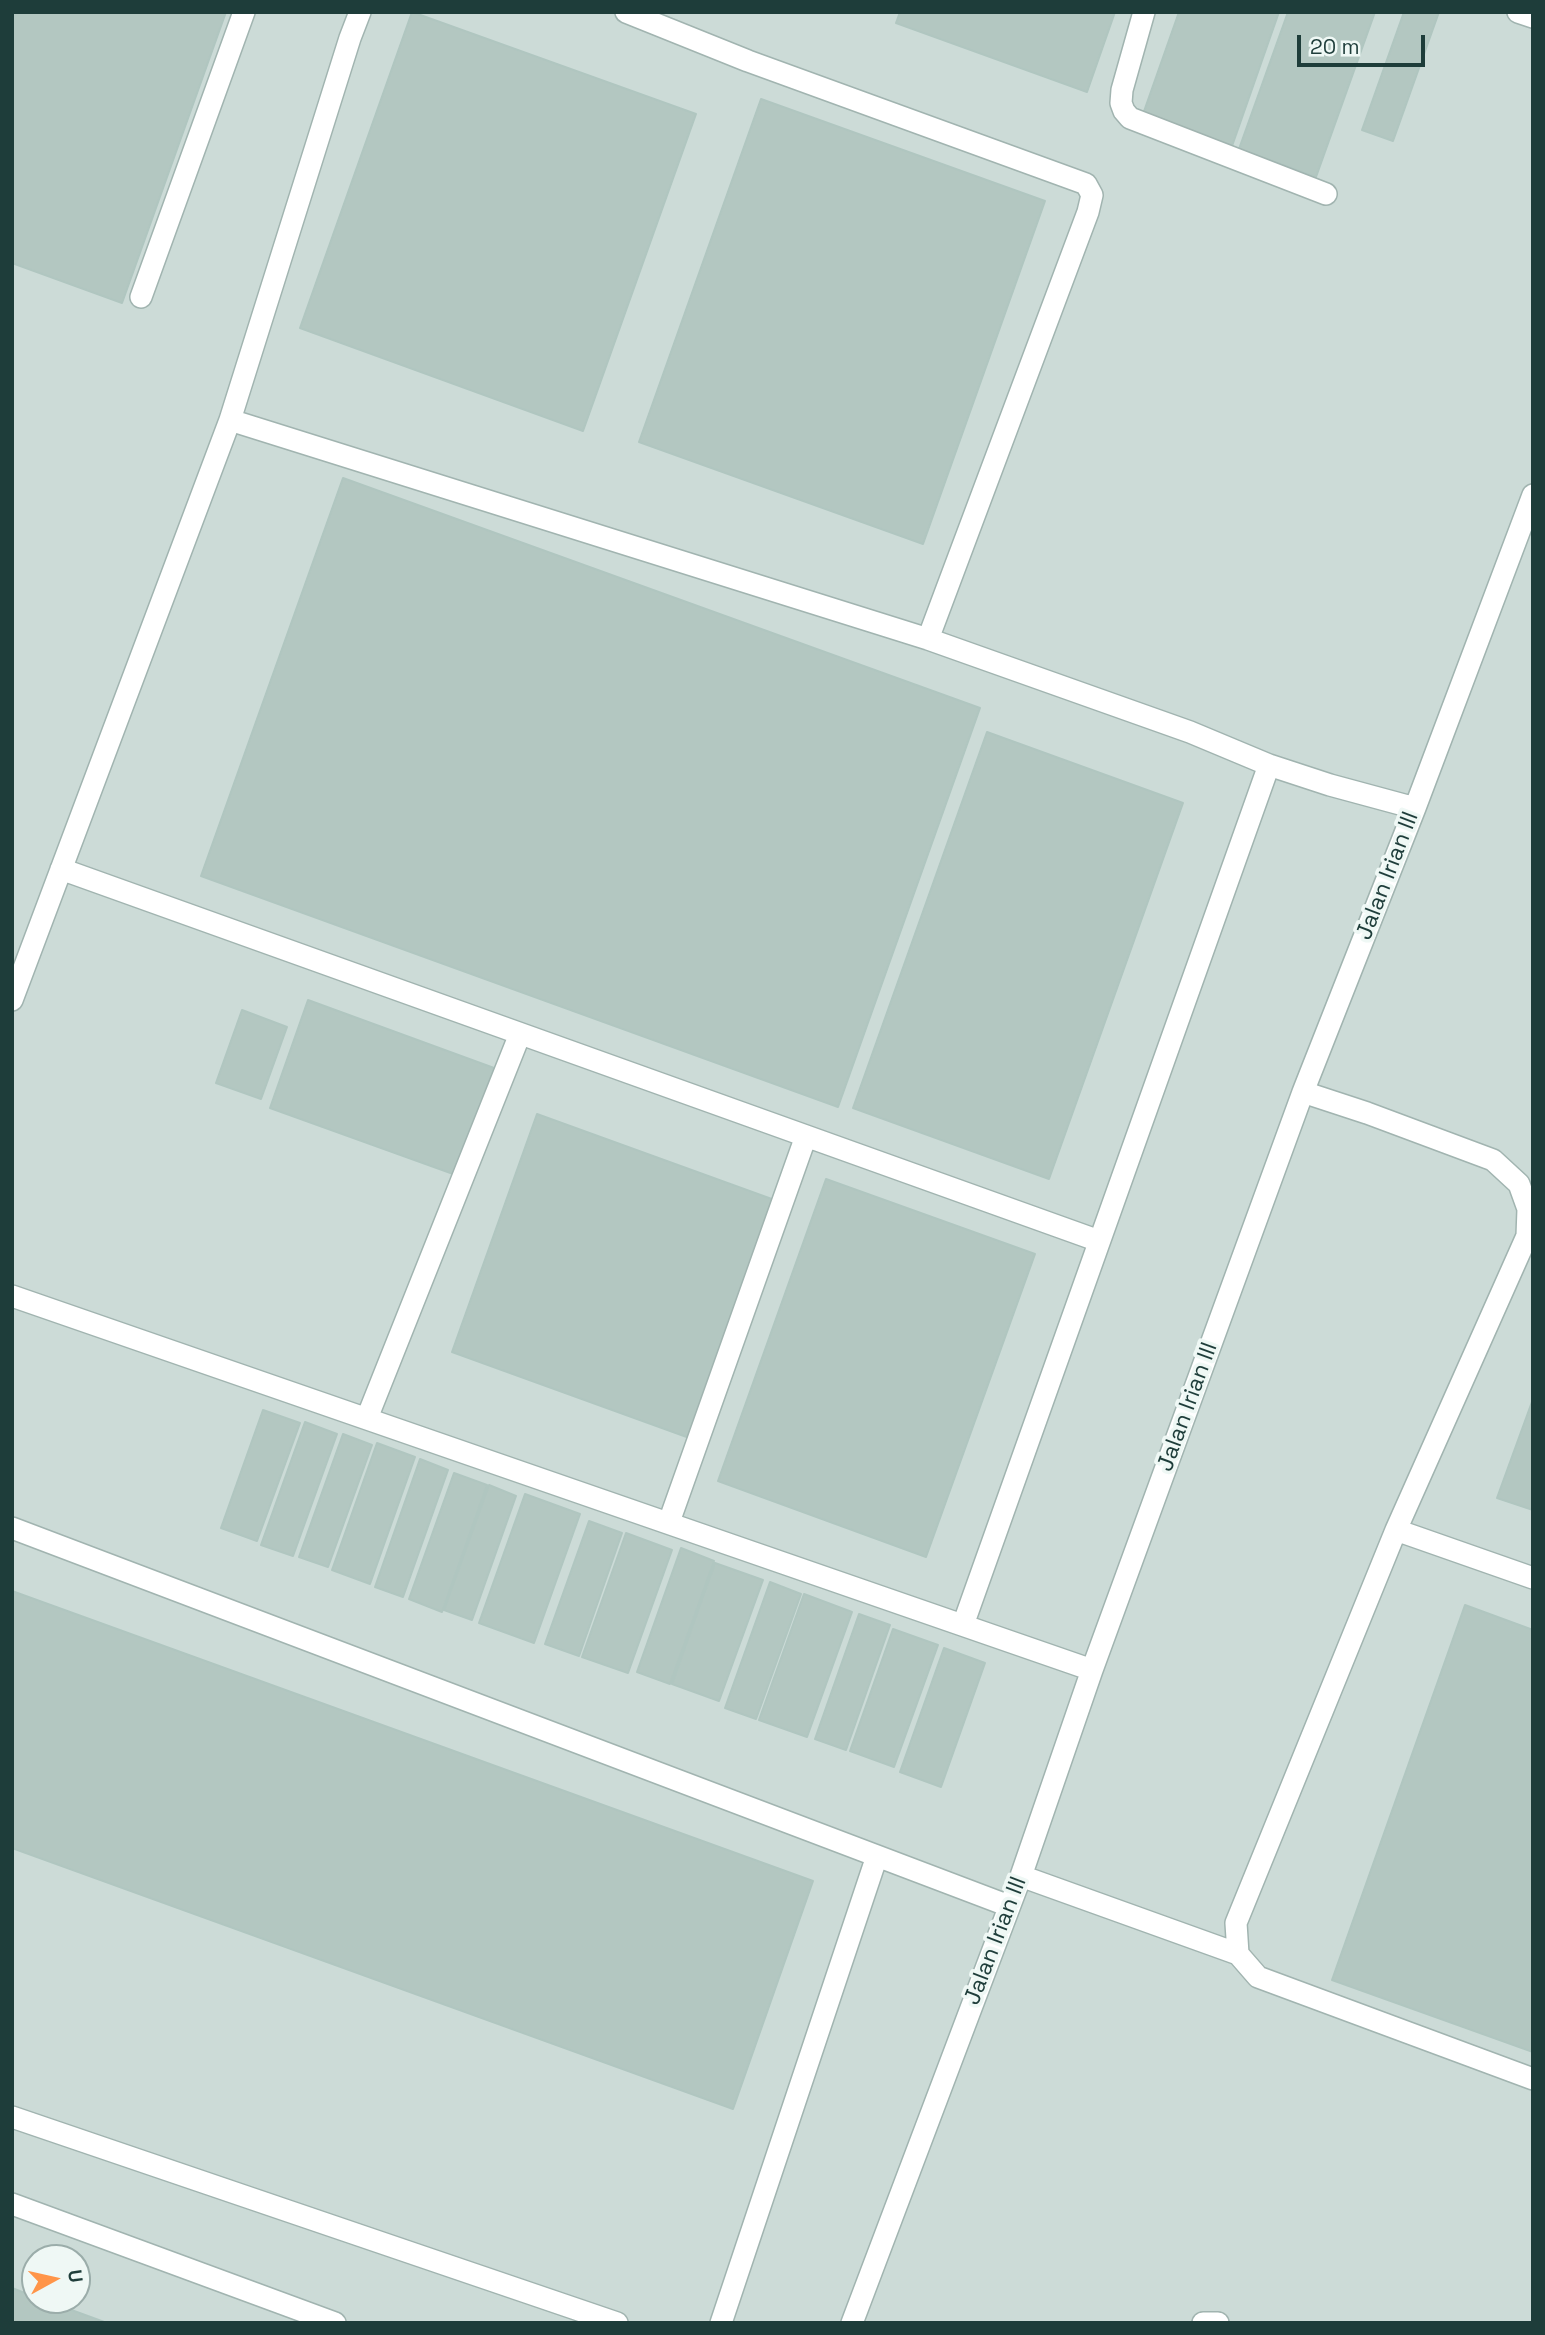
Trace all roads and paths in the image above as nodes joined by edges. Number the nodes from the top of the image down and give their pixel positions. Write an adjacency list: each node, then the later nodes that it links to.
1 (244, 12): 8 (lane)
2 (360, 12): 9 (lane)
3 (626, 12): 11 (lane)
4 (1144, 12): 7 (lane)
5 (1518, 12): 6 (lane)
6 (1533, 17)
7 (1326, 194)
8 (141, 297)
9 (230, 419): 11 (lane); 14 (lane)
10 (1533, 495): 13 (lane, Jalan Irian III)
11 (928, 639): 12 (lane)
12 (1269, 765): 13 (lane); 19 (lane)
13 (1415, 808): 17 (lane, Jalan Irian III)
14 (61, 869): 15 (lane); 16 (lane)
15 (12, 1000)
16 (520, 1034): 18 (lane); 21 (lane)
17 (1303, 1092): 24 (lane); 27 (lane, Jalan Irian III)
18 (806, 1136): 19 (lane); 22 (lane)
19 (1100, 1241): 26 (lane)
20 (12, 1296): 21 (lane)
21 (367, 1418): 22 (lane)
22 (668, 1522): 26 (lane)
23 (12, 1528): 28 (lane)
24 (1396, 1530): 25 (lane); 31 (lane)
25 (1533, 1578)
26 (963, 1625): 27 (lane)
27 (1092, 1670): 29 (lane, Jalan Irian III)
28 (877, 1856): 30 (lane); 37 (lane)
29 (1021, 1875): 30 (lane, Jalan Irian III); 31 (lane)
30 (1009, 1906): 38 (lane, Jalan Irian III)
31 (1238, 1954): 32 (lane)
32 (1533, 2079)
33 (12, 2117): 36 (lane)
34 (12, 2204): 35 (lane)
35 (335, 2323)
36 (617, 2323)
37 (721, 2323)
38 (852, 2323)
39 (1203, 2323): 40 (lane)
40 (1218, 2323)

